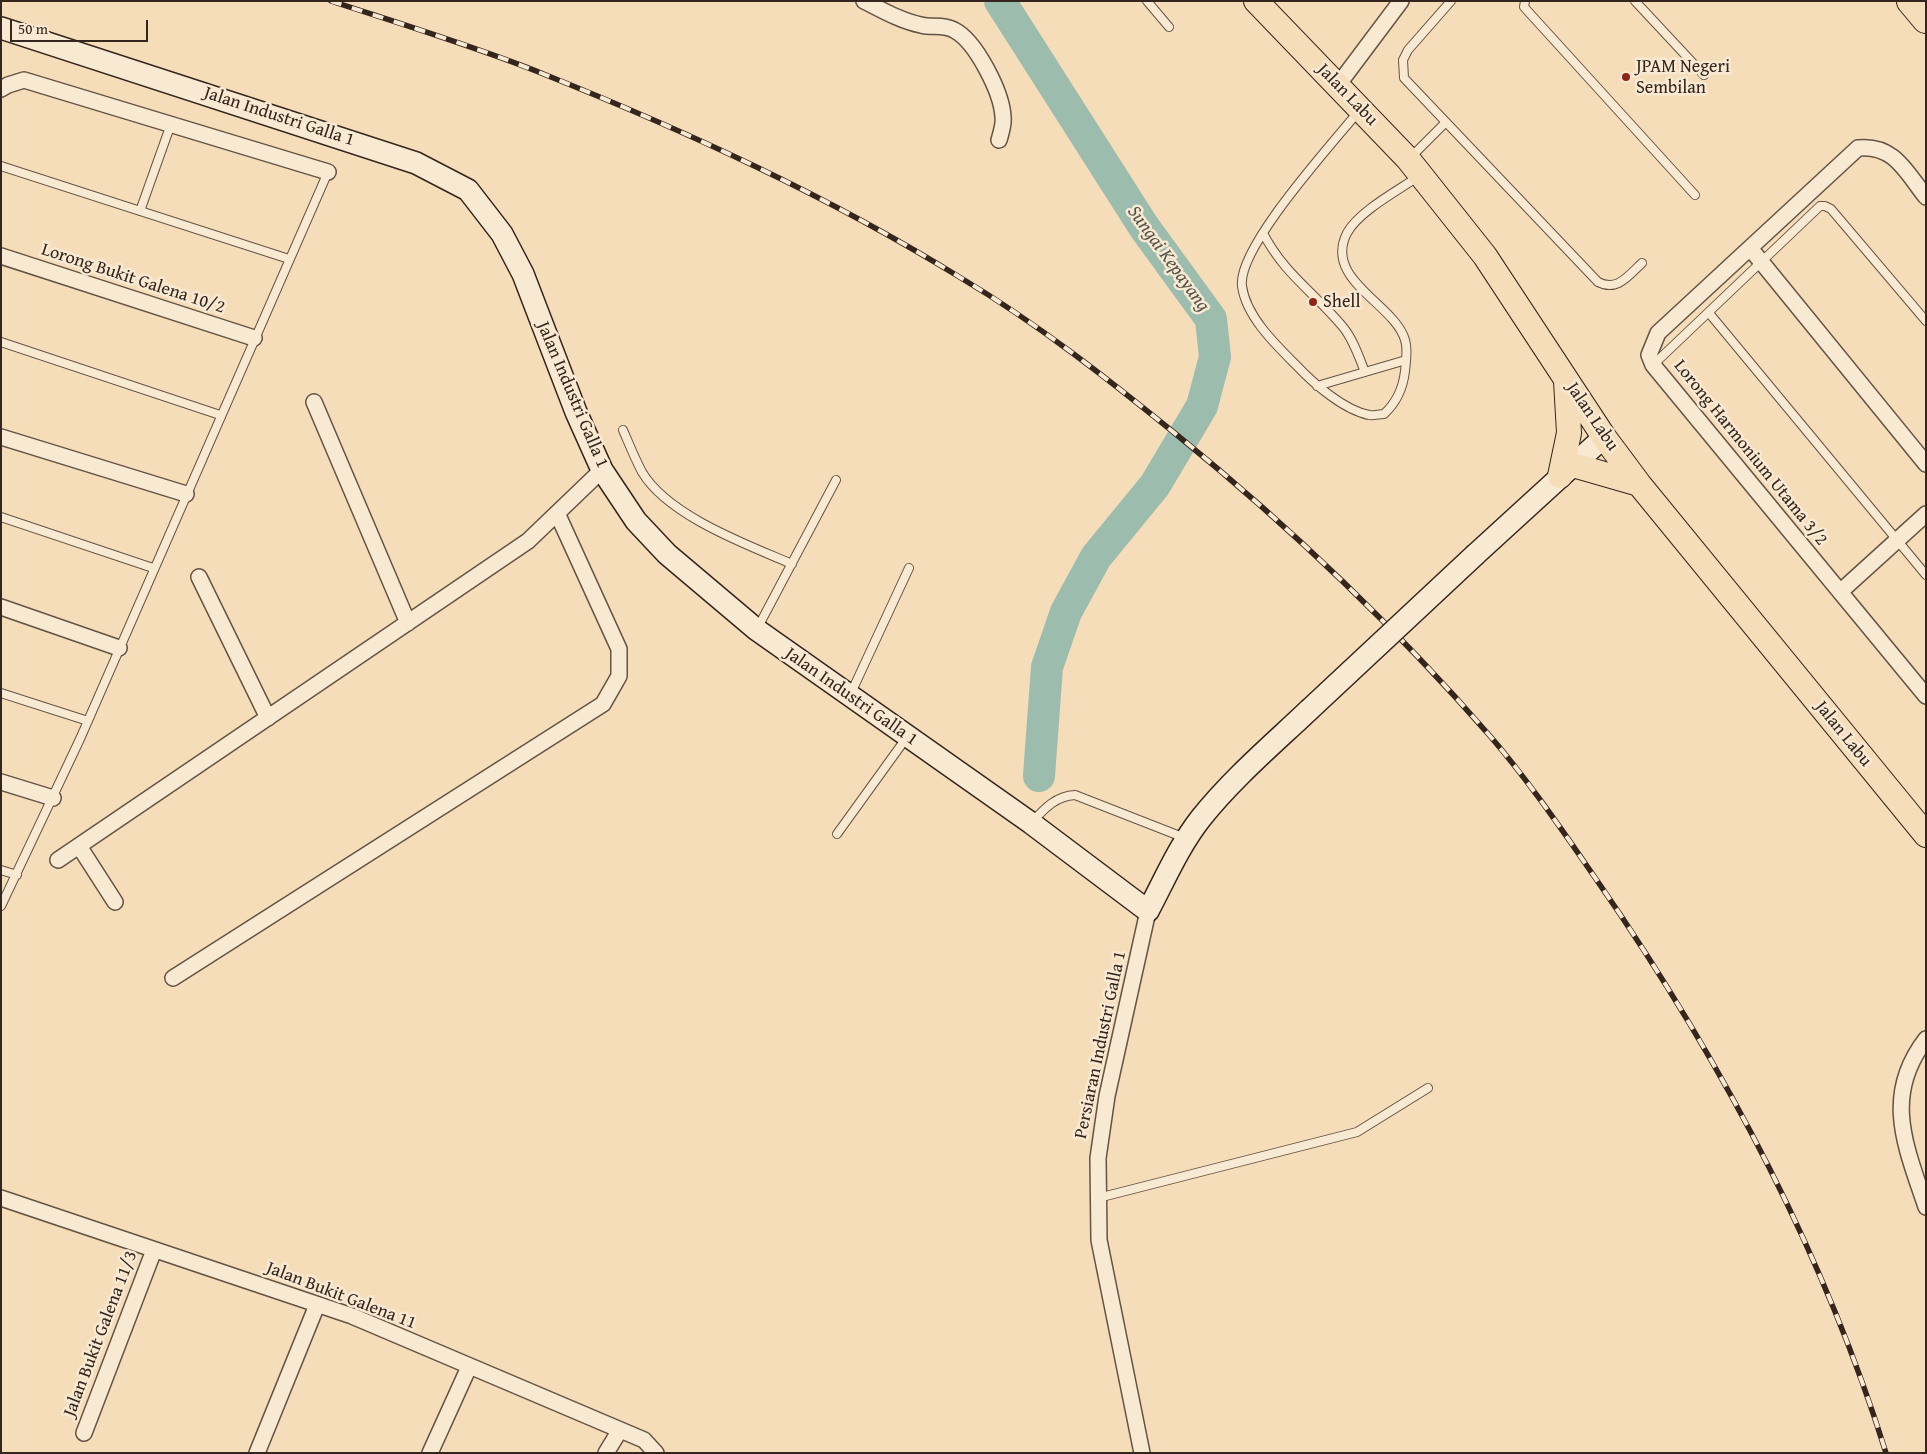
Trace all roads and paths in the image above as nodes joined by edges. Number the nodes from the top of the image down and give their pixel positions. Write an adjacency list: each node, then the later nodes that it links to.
1 (864, 1): 18 (street)
2 (1147, 1): 10 (lane)
3 (1256, 1): 13 (main road, Jalan Labu)
4 (1401, 1): 13 (street)
5 (1451, 1): 16 (lane)
6 (1525, 1): 22 (lane)
7 (1634, 1): 12 (lane)
8 (1911, 1): 9 (highway)
9 (1926, 19)
10 (1169, 27)
11 (1, 28): 46 (main road, Jalan Industri Galla 1)
12 (1704, 75)
13 (1338, 85): 15 (main road, Jalan Labu)
14 (5, 87): 17 (street)
15 (1360, 108): 20 (main road, Jalan Labu); 25 (lane)
16 (1446, 122): 20 (lane); 30 (lane)
17 (171, 124): 21 (street); 24 (lane)
18 (999, 140)
19 (1, 166): 24 (lane)
20 (1414, 167): 35 (lane); 38 (main road, Jalan Labu)
21 (328, 172): 28 (lane)
22 (1695, 195)
23 (1926, 197): 26 (street)
24 (140, 211): 28 (lane)
25 (1263, 233): 37 (lane); 39 (lane)
26 (1750, 248): 29 (street); 36 (street, Lorong Harmonium Utama 3/2)
27 (1, 256): 33 (street, Lorong Bukit Galena 10/2)
28 (289, 259): 33 (lane)
29 (1760, 261): 31 (lane); 32 (lane); 45 (street)
30 (1642, 263)
31 (1709, 313): 36 (lane); 54 (lane)
32 (1926, 321)
33 (254, 338): 41 (lane)
34 (1, 342): 41 (lane)
35 (1406, 360): 37 (lane); 39 (lane)
36 (1654, 365): 60 (street, Lorong Harmonium Utama 3/2)
37 (1365, 372): 39 (lane)
38 (1566, 379): 43 (main road, Jalan Labu); 47 (main road)
39 (1317, 386)
40 (314, 402): 62 (street)
41 (220, 415): 50 (lane)
42 (622, 430): 55 (lane)
43 (1604, 436): 47 (main road); 49 (main road, Jalan Labu)
44 (1, 437): 50 (street)
45 (1926, 464)
46 (602, 470): 51 (street); 63 (main road, Jalan Industri Galla 1)
47 (1567, 470): 49 (main road); 78 (main road, bridge)
48 (836, 480): 55 (lane)
49 (1639, 484): 73 (main road, Jalan Labu)
50 (186, 494): 56 (lane)
51 (557, 513): 62 (street); 86 (street)
52 (1926, 514): 54 (street)
53 (1, 516): 56 (lane)
54 (1897, 539): 58 (lane); 60 (street)
55 (792, 564): 63 (lane)
56 (153, 568): 64 (lane)
57 (909, 568): 67 (lane)
58 (1926, 575)
59 (199, 576): 68 (street)
60 (1840, 592): 66 (street, Lorong Harmonium Utama 3/2)
61 (1, 607): 64 (street)
62 (408, 623): 68 (street)
63 (757, 630): 67 (main road, Jalan Industri Galla 1)
64 (119, 648): 69 (lane)
65 (1, 693): 69 (lane)
66 (1926, 696)
67 (849, 697): 70 (main road, Jalan Industri Galla 1)
68 (268, 718): 79 (street)
69 (88, 721): 72 (lane)
70 (907, 737): 75 (main road, Jalan Industri Galla 1); 76 (lane)
71 (1, 782): 72 (street)
72 (53, 798): 82 (lane)
73 (1902, 808): 74 (main road); 77 (main road, Jalan Labu)
74 (1926, 820)
75 (1031, 823): 78 (lane); 85 (main road, Jalan Industri Galla 1)
76 (837, 834)
77 (1926, 835)
78 (1187, 838): 85 (main road)
79 (79, 846): 80 (street); 83 (street)
80 (58, 860)
81 (1, 870): 82 (lane)
82 (17, 876): 84 (lane)
83 (115, 902)
84 (1, 906)
85 (1148, 911): 90 (street, Persiaran Industri Galla 1)
86 (173, 978)
87 (1926, 1039): 91 (street)
88 (1428, 1088): 90 (lane)
89 (1, 1198): 92 (street, Jalan Bukit Galena 11)
90 (1098, 1198): 101 (street, Persiaran Industri Galla 1)
91 (1926, 1207)
92 (154, 1250): 93 (street, Jalan Bukit Galena 11); 96 (street, Jalan Bukit Galena 11/3)
93 (317, 1305): 94 (street, Jalan Bukit Galena 11); 97 (street)
94 (469, 1367): 95 (street, Jalan Bukit Galena 11); 98 (street)
95 (620, 1430): 99 (street); 100 (street, Jalan Bukit Galena 11)
96 (84, 1433)
97 (257, 1453)
98 (430, 1453)
99 (606, 1453)
100 (656, 1453)
101 (1142, 1453)

